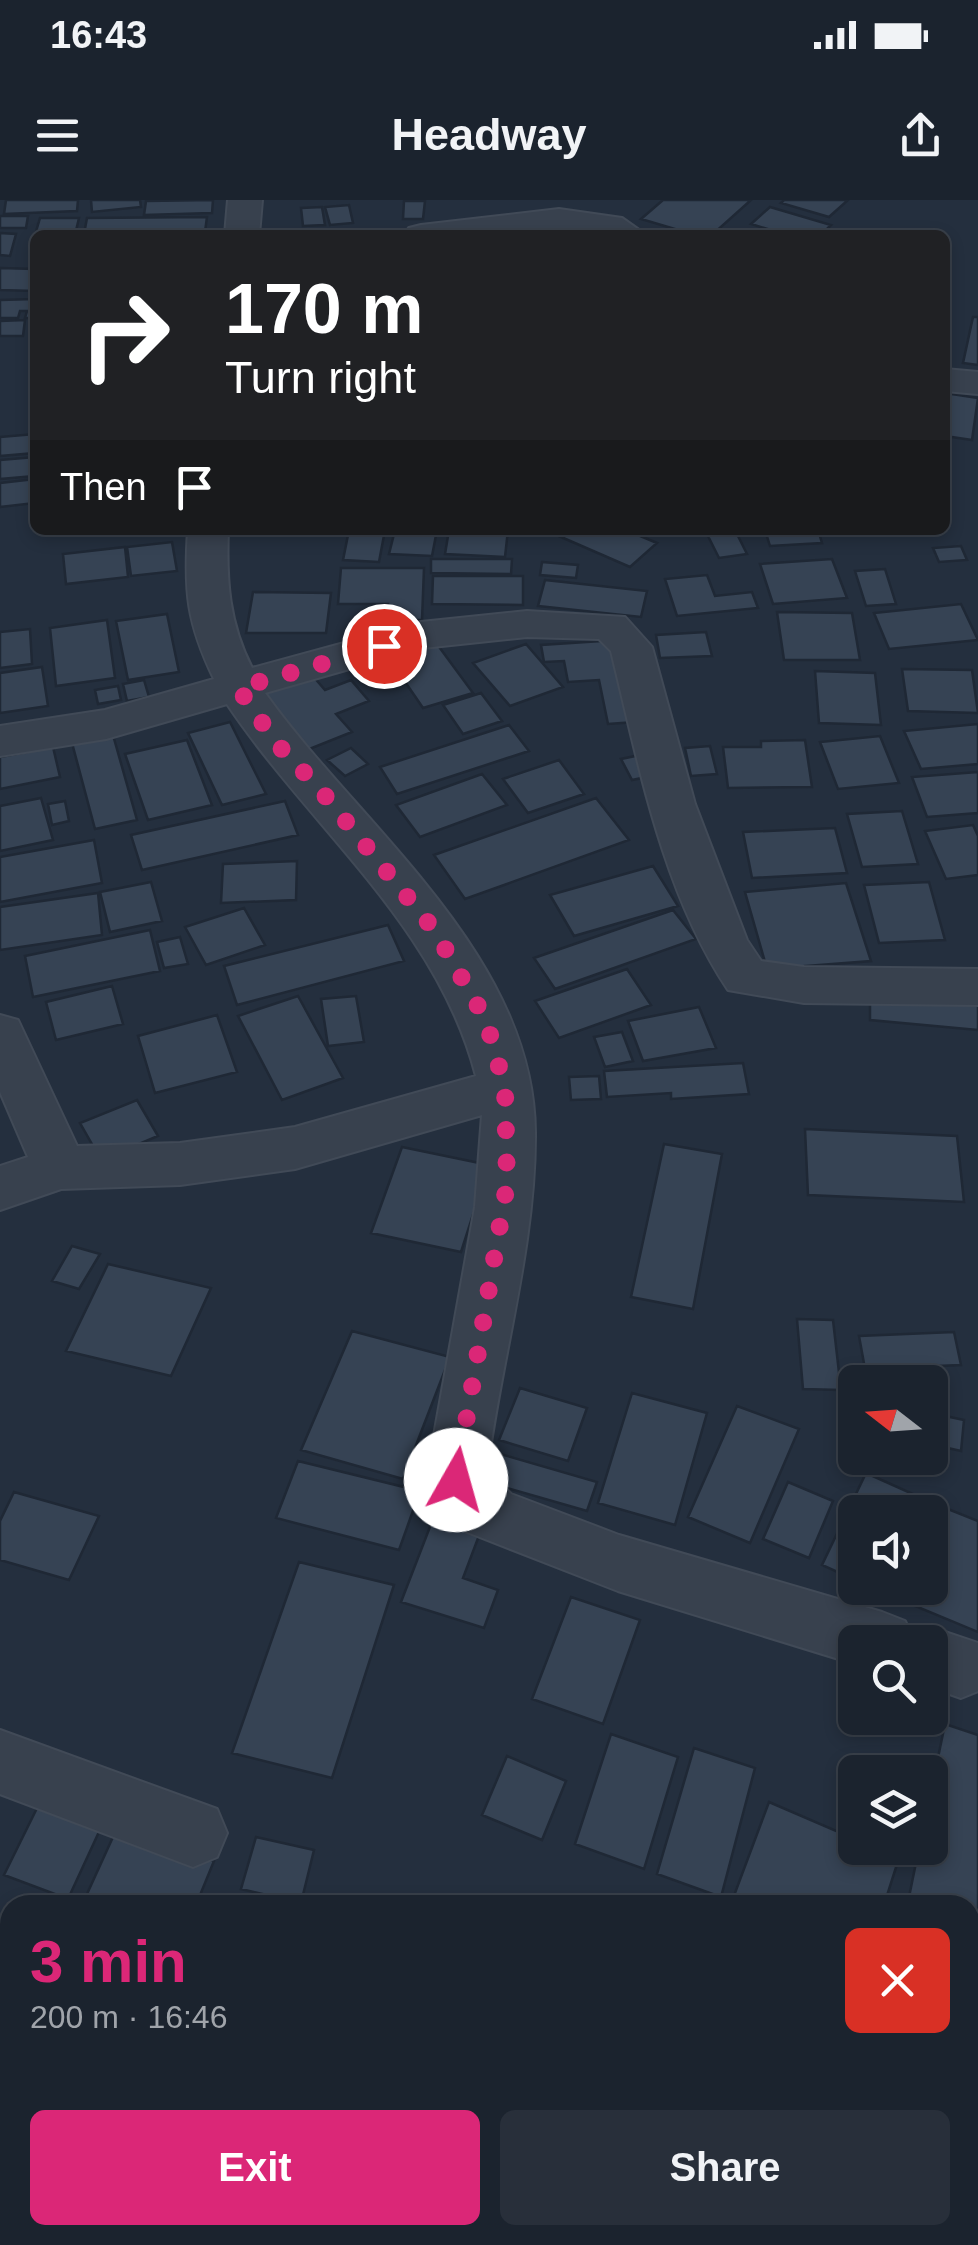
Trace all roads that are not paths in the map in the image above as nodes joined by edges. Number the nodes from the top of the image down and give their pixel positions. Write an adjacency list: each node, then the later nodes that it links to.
1 (245, 200): 3 (street)
2 (630, 221): 4 (street)
3 (242, 230)
4 (465, 230)
5 (950, 380): 6 (street)
6 (978, 383)
7 (208, 535): 8 (street)
8 (238, 688): 9 (street); 10 (street); 12 (street)
9 (0, 741)
10 (978, 987)
11 (0, 1034): 13 (street)
12 (505, 1088): 13 (street); 15 (street)
13 (60, 1168): 14 (street)
14 (0, 1188)
15 (838, 1629)
16 (0, 1762): 17 (street)
17 (193, 1833)

